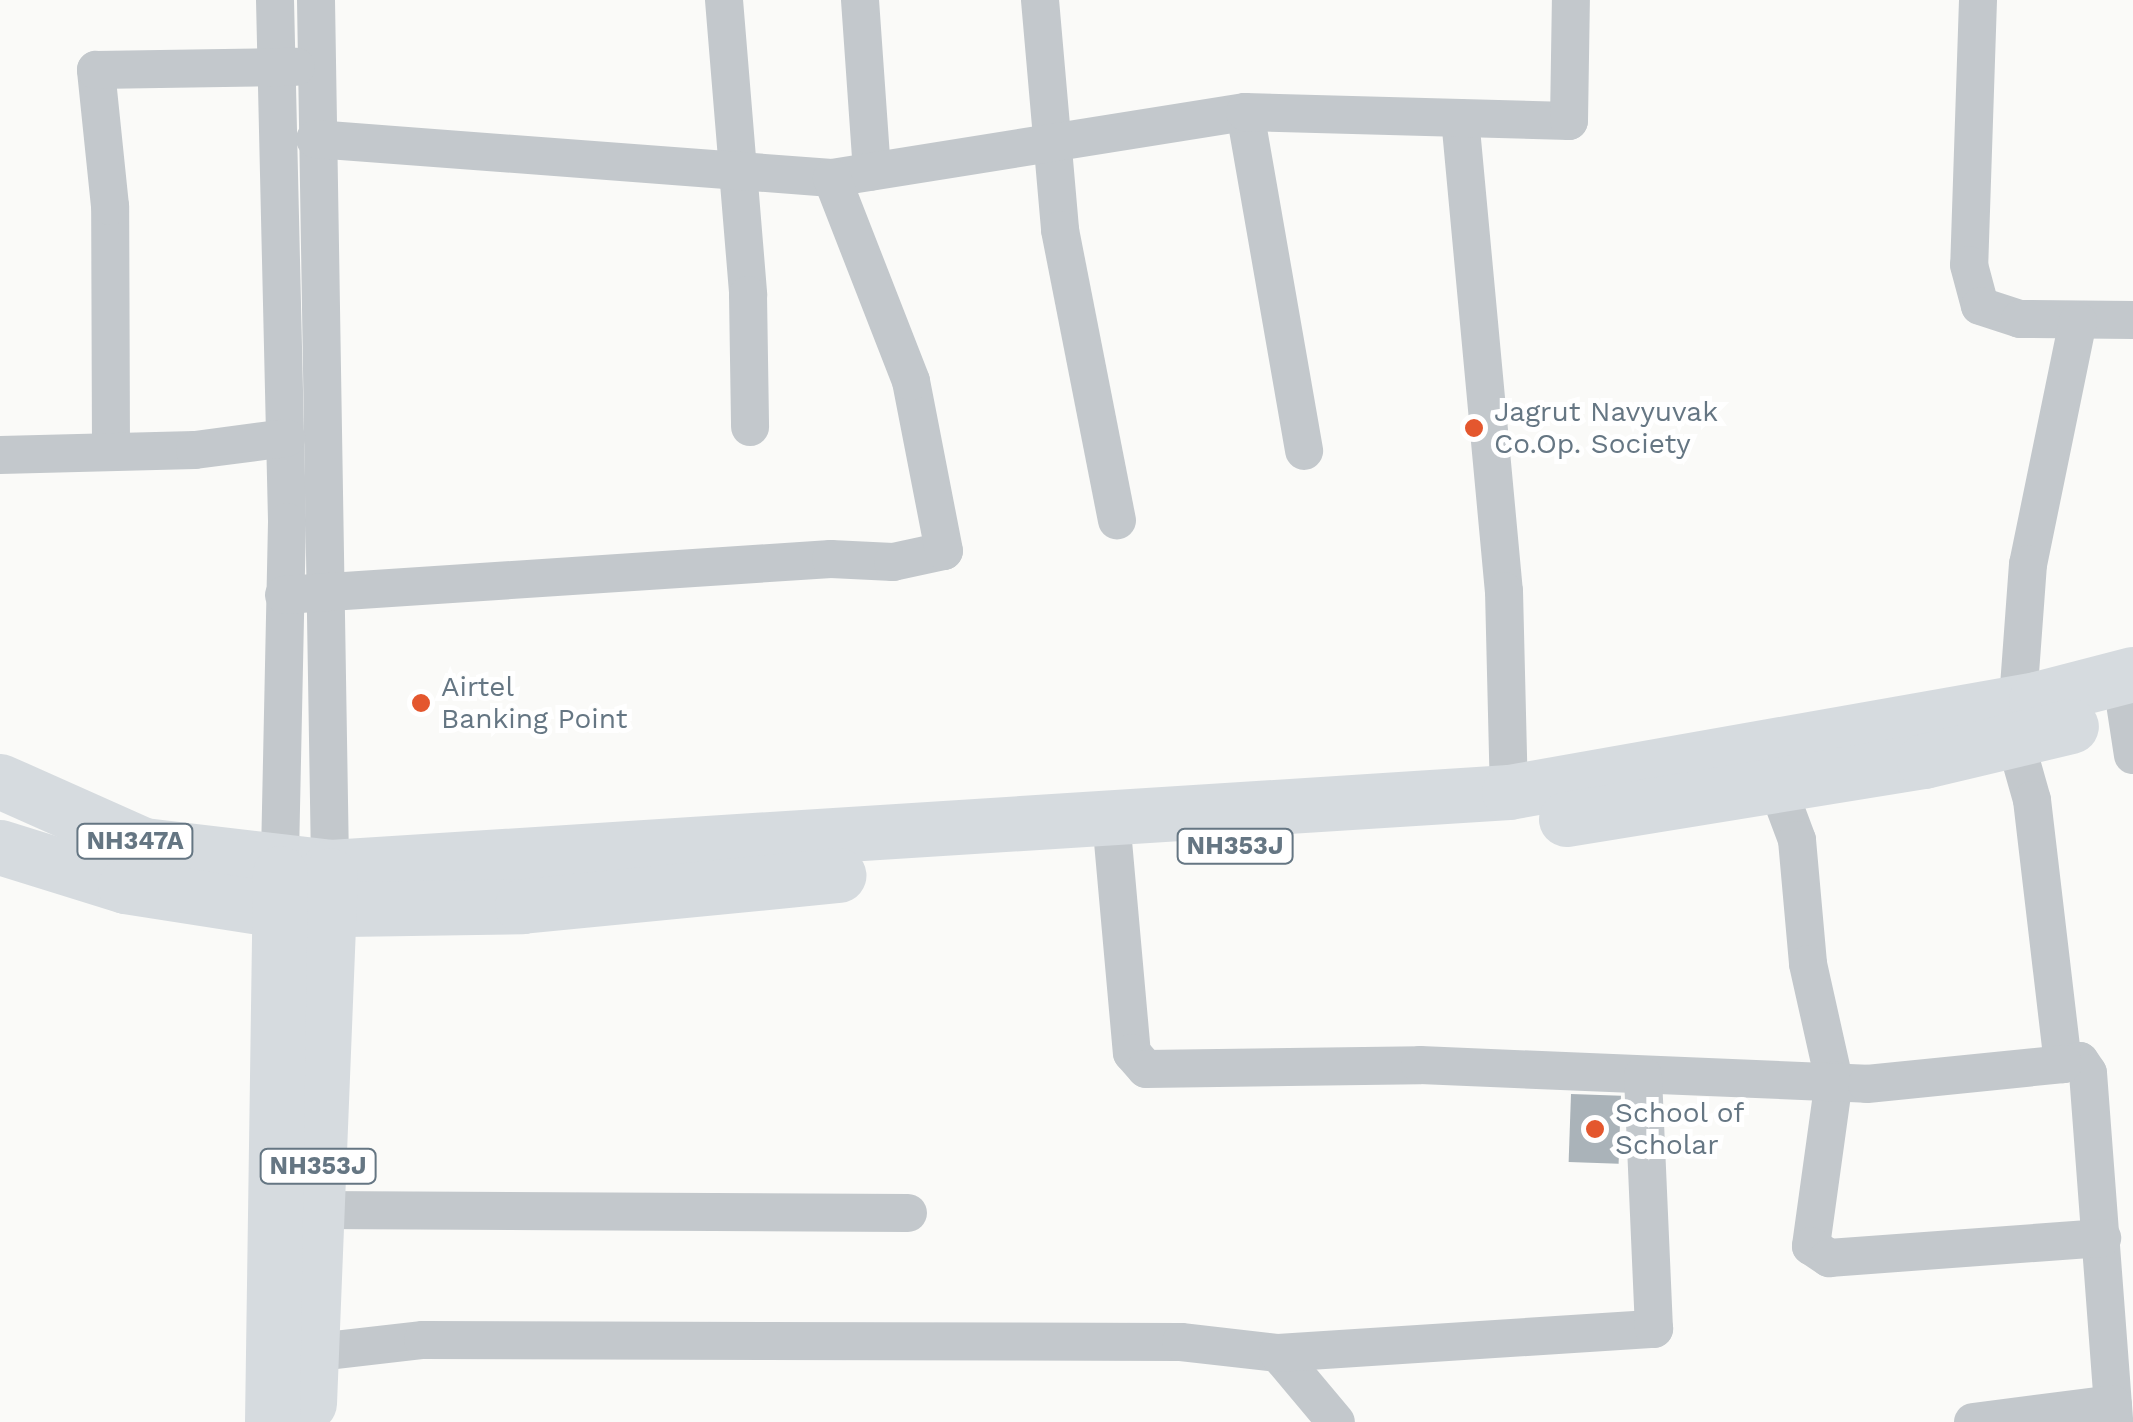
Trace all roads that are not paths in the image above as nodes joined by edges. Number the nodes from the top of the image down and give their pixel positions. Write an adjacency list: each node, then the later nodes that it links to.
1 (275, 0): 9 (street)
2 (316, 0): 8 (street)
3 (724, 0): 14 (street)
4 (860, 0): 15 (street)
5 (1040, 0): 13 (street)
6 (1571, 0): 11 (street)
7 (1978, 0): 18 (street)
8 (316, 64): 9 (street); 12 (street)
9 (275, 69): 20 (street); 21 (street)
10 (1245, 112): 11 (street); 13 (street); 22 (street)
11 (1460, 118): 31 (street)
12 (315, 140): 14 (street); 25 (street)
13 (1049, 143): 15 (street); 24 (street)
14 (738, 172): 16 (street); 19 (street)
15 (872, 172): 16 (street)
16 (832, 178): 25 (street)
17 (2133, 320): 18 (street)
18 (2078, 321): 28 (street)
19 (750, 427)
20 (286, 438): 21 (street); 26 (street)
21 (111, 451): 23 (street)
22 (1304, 451)
23 (0, 456)
24 (1117, 520)
25 (328, 592): 26 (street); 34 (street)
26 (284, 596): 34 (street)
27 (2129, 706): 28 (highway, NH347A)
28 (2015, 721): 29 (highway, NH347A); 35 (street)
29 (1770, 767): 31 (highway, NH347A); 32 (highway, NH353J); 37 (street)
30 (0, 782): 34 (highway, NH347A)
31 (1509, 792): 32 (highway, NH347A)
32 (1112, 836): 34 (highway, NH347A); 36 (street)
33 (0, 847): 34 (highway, NH347A)
34 (304, 888): 38 (highway, NH353J); 44 (highway, NH353J)
35 (2063, 1064): 37 (street); 40 (street)
36 (1643, 1074): 37 (street); 42 (street)
37 (1834, 1080): 40 (street)
38 (318, 1210): 39 (street); 41 (highway, NH353J)
39 (908, 1213)
40 (2102, 1238): 43 (street)
41 (309, 1353): 42 (street); 45 (highway, NH353J)
42 (1278, 1353): 46 (street)
43 (2114, 1413): 47 (street)
44 (272, 1422)
45 (310, 1422)
46 (1336, 1422)
47 (1973, 1422)

